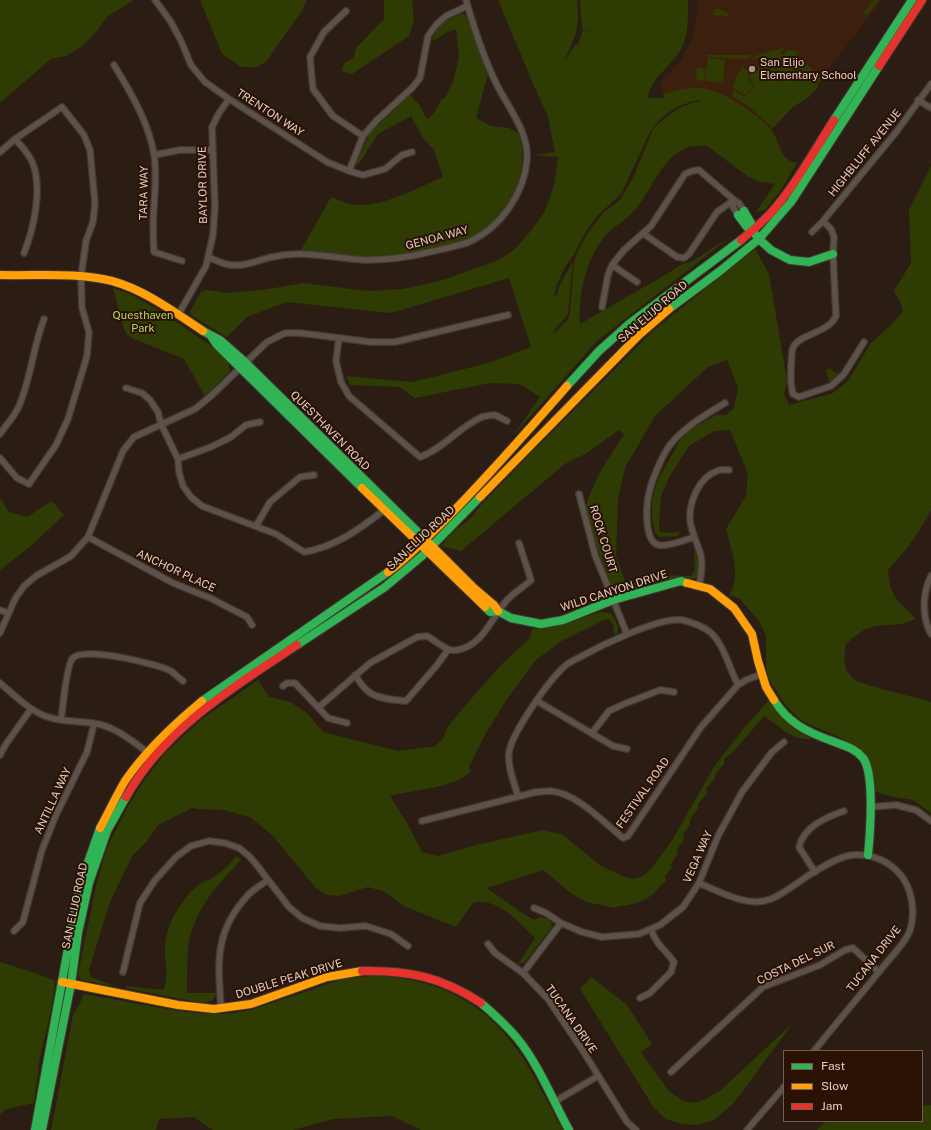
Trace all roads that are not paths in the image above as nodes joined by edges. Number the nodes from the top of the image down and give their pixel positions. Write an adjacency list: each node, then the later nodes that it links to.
1 (156, 0): 8 (street, TRENTON WAY)
2 (912, 0): 21 (main road, SAN ELIJO ROAD)
3 (922, 0): 24 (main road, SAN ELIJO ROAD)
4 (467, 3): 11 (street); 27 (street, GENOA WAY)
5 (346, 11): 11 (street)
6 (114, 66): 16 (street, TARA WAY)
7 (931, 84): 9 (street, HIGHBLUFF AVENUE)
8 (229, 99): 13 (street, BAYLOR DRIVE); 17 (street, TRENTON WAY)
9 (918, 100): 10 (street); 20 (street, HIGHBLUFF AVENUE)
10 (931, 108)
11 (363, 136): 17 (street)
12 (15, 138): 14 (street); 25 (street); 31 (street)
13 (213, 150): 16 (street); 27 (street, BAYLOR DRIVE)
14 (0, 152)
15 (412, 152): 17 (street, TRENTON WAY)
16 (154, 155): 28 (street, TARA WAY)
17 (349, 171)
18 (734, 200): 19 (street); 23 (street); 23 (street)
19 (742, 213): 21 (main road)
20 (823, 221): 22 (street, HIGHBLUFF AVENUE); 26 (street)
21 (752, 230): 24 (main road); 55 (main road, SAN ELIJO ROAD)
22 (812, 232)
23 (644, 234): 29 (street)
24 (759, 239): 26 (main road); 57 (main road, SAN ELIJO ROAD)
25 (24, 253)
26 (833, 254): 38 (street)
27 (208, 257): 34 (street, BAYLOR DRIVE)
28 (182, 261)
29 (612, 265): 32 (street); 33 (street)
30 (0, 275): 31 (main road, QUESTHAVEN ROAD)
31 (81, 277): 34 (main road, QUESTHAVEN ROAD); 46 (street)
32 (637, 282)
33 (602, 307)
34 (178, 315): 39 (main road, QUESTHAVEN ROAD)
35 (508, 315): 37 (street)
36 (44, 319): 45 (street)
37 (339, 338): 39 (street); 42 (street)
38 (864, 342)
39 (243, 365): 44 (street); 51 (main road, QUESTHAVEN ROAD); 55 (main road, QUESTHAVEN ROAD)
40 (126, 388): 44 (street)
41 (725, 403): 53 (street)
42 (506, 421)
43 (260, 422): 47 (street)
44 (161, 424): 47 (street); 54 (street)
45 (0, 434)
46 (0, 458)
47 (178, 459): 52 (street)
48 (729, 470): 53 (street)
49 (314, 475): 52 (street)
50 (579, 494): 60 (street, ROCK COURT)
51 (384, 510): 52 (street); 55 (main road, QUESTHAVEN ROAD)
52 (256, 526)
53 (694, 537): 59 (street)
54 (88, 538): 63 (street); 64 (street, ANCHOR PLACE)
55 (422, 542): 57 (main road, QUESTHAVEN ROAD); 85 (main road, SAN ELIJO ROAD)
56 (519, 543): 62 (street)
57 (429, 549): 62 (main road, WILD CANYON DRIVE); 106 (main road, SAN ELIJO ROAD)
58 (931, 576): 67 (street)
59 (699, 586): 60 (main road, WILD CANYON DRIVE); 69 (main road, WILD CANYON DRIVE)
60 (613, 600): 62 (main road, WILD CANYON DRIVE); 66 (street, ROCK COURT)
61 (0, 610): 63 (street)
62 (498, 611): 68 (street)
63 (8, 612): 65 (street)
64 (252, 625)
65 (0, 633)
66 (627, 634): 73 (street); 76 (street)
67 (931, 634)
68 (448, 650): 70 (street); 70 (street)
69 (762, 674): 73 (street, FESTIVAL ROAD); 88 (main road, WILD CANYON DRIVE)
70 (355, 675): 77 (street)
71 (183, 681): 79 (street)
72 (0, 683): 78 (street)
73 (738, 685): 87 (street, FESTIVAL ROAD)
74 (283, 686): 77 (street)
75 (674, 692): 82 (street)
76 (537, 701): 82 (street); 87 (street)
77 (318, 706): 80 (street)
78 (31, 709): 79 (street); 86 (street)
79 (62, 720): 81 (street)
80 (347, 722)
81 (94, 724): 85 (street); 99 (street, ANTILLA WAY)
82 (592, 733): 84 (street)
83 (784, 742): 95 (street, VEGA WAY)
84 (626, 749)
85 (147, 752): 105 (main road, SAN ELIJO ROAD)
86 (0, 755)
87 (518, 796): 90 (street)
88 (870, 807): 91 (street); 92 (main road, WILD CANYON DRIVE)
89 (844, 811): 93 (street)
90 (422, 821)
91 (931, 821)
92 (868, 855): 93 (street, TUCANA DRIVE); 103 (street, TUCANA DRIVE)
93 (815, 872): 95 (street, TUCANA DRIVE)
94 (268, 880): 101 (street); 102 (street); 108 (street)
95 (699, 884): 98 (street, VEGA WAY)
96 (534, 908): 97 (street, VEGA WAY)
97 (561, 924): 98 (street, VEGA WAY); 104 (street)
98 (651, 929): 107 (street)
99 (14, 931)
100 (488, 944): 104 (street, TUCANA DRIVE)
101 (408, 946)
102 (123, 972)
103 (879, 972): 109 (street, TUCANA DRIVE); 110 (street, COSTA DEL SUR)
104 (523, 973): 111 (street, TUCANA DRIVE)
105 (62, 982): 106 (main road, DOUBLE PEAK DRIVE); 114 (main road, SAN ELIJO ROAD)
106 (71, 984): 108 (main road, DOUBLE PEAK DRIVE); 115 (main road, SAN ELIJO ROAD)
107 (640, 998)
108 (221, 1008): 113 (main road, DOUBLE PEAK DRIVE)
109 (815, 1050)
110 (672, 1072)
111 (598, 1076): 113 (street); 117 (street, TUCANA DRIVE)
112 (783, 1088): 118 (street)
113 (554, 1102): 116 (main road, DOUBLE PEAK DRIVE)
114 (35, 1130)
115 (42, 1130)
116 (570, 1130)
117 (636, 1130)
118 (747, 1130)

